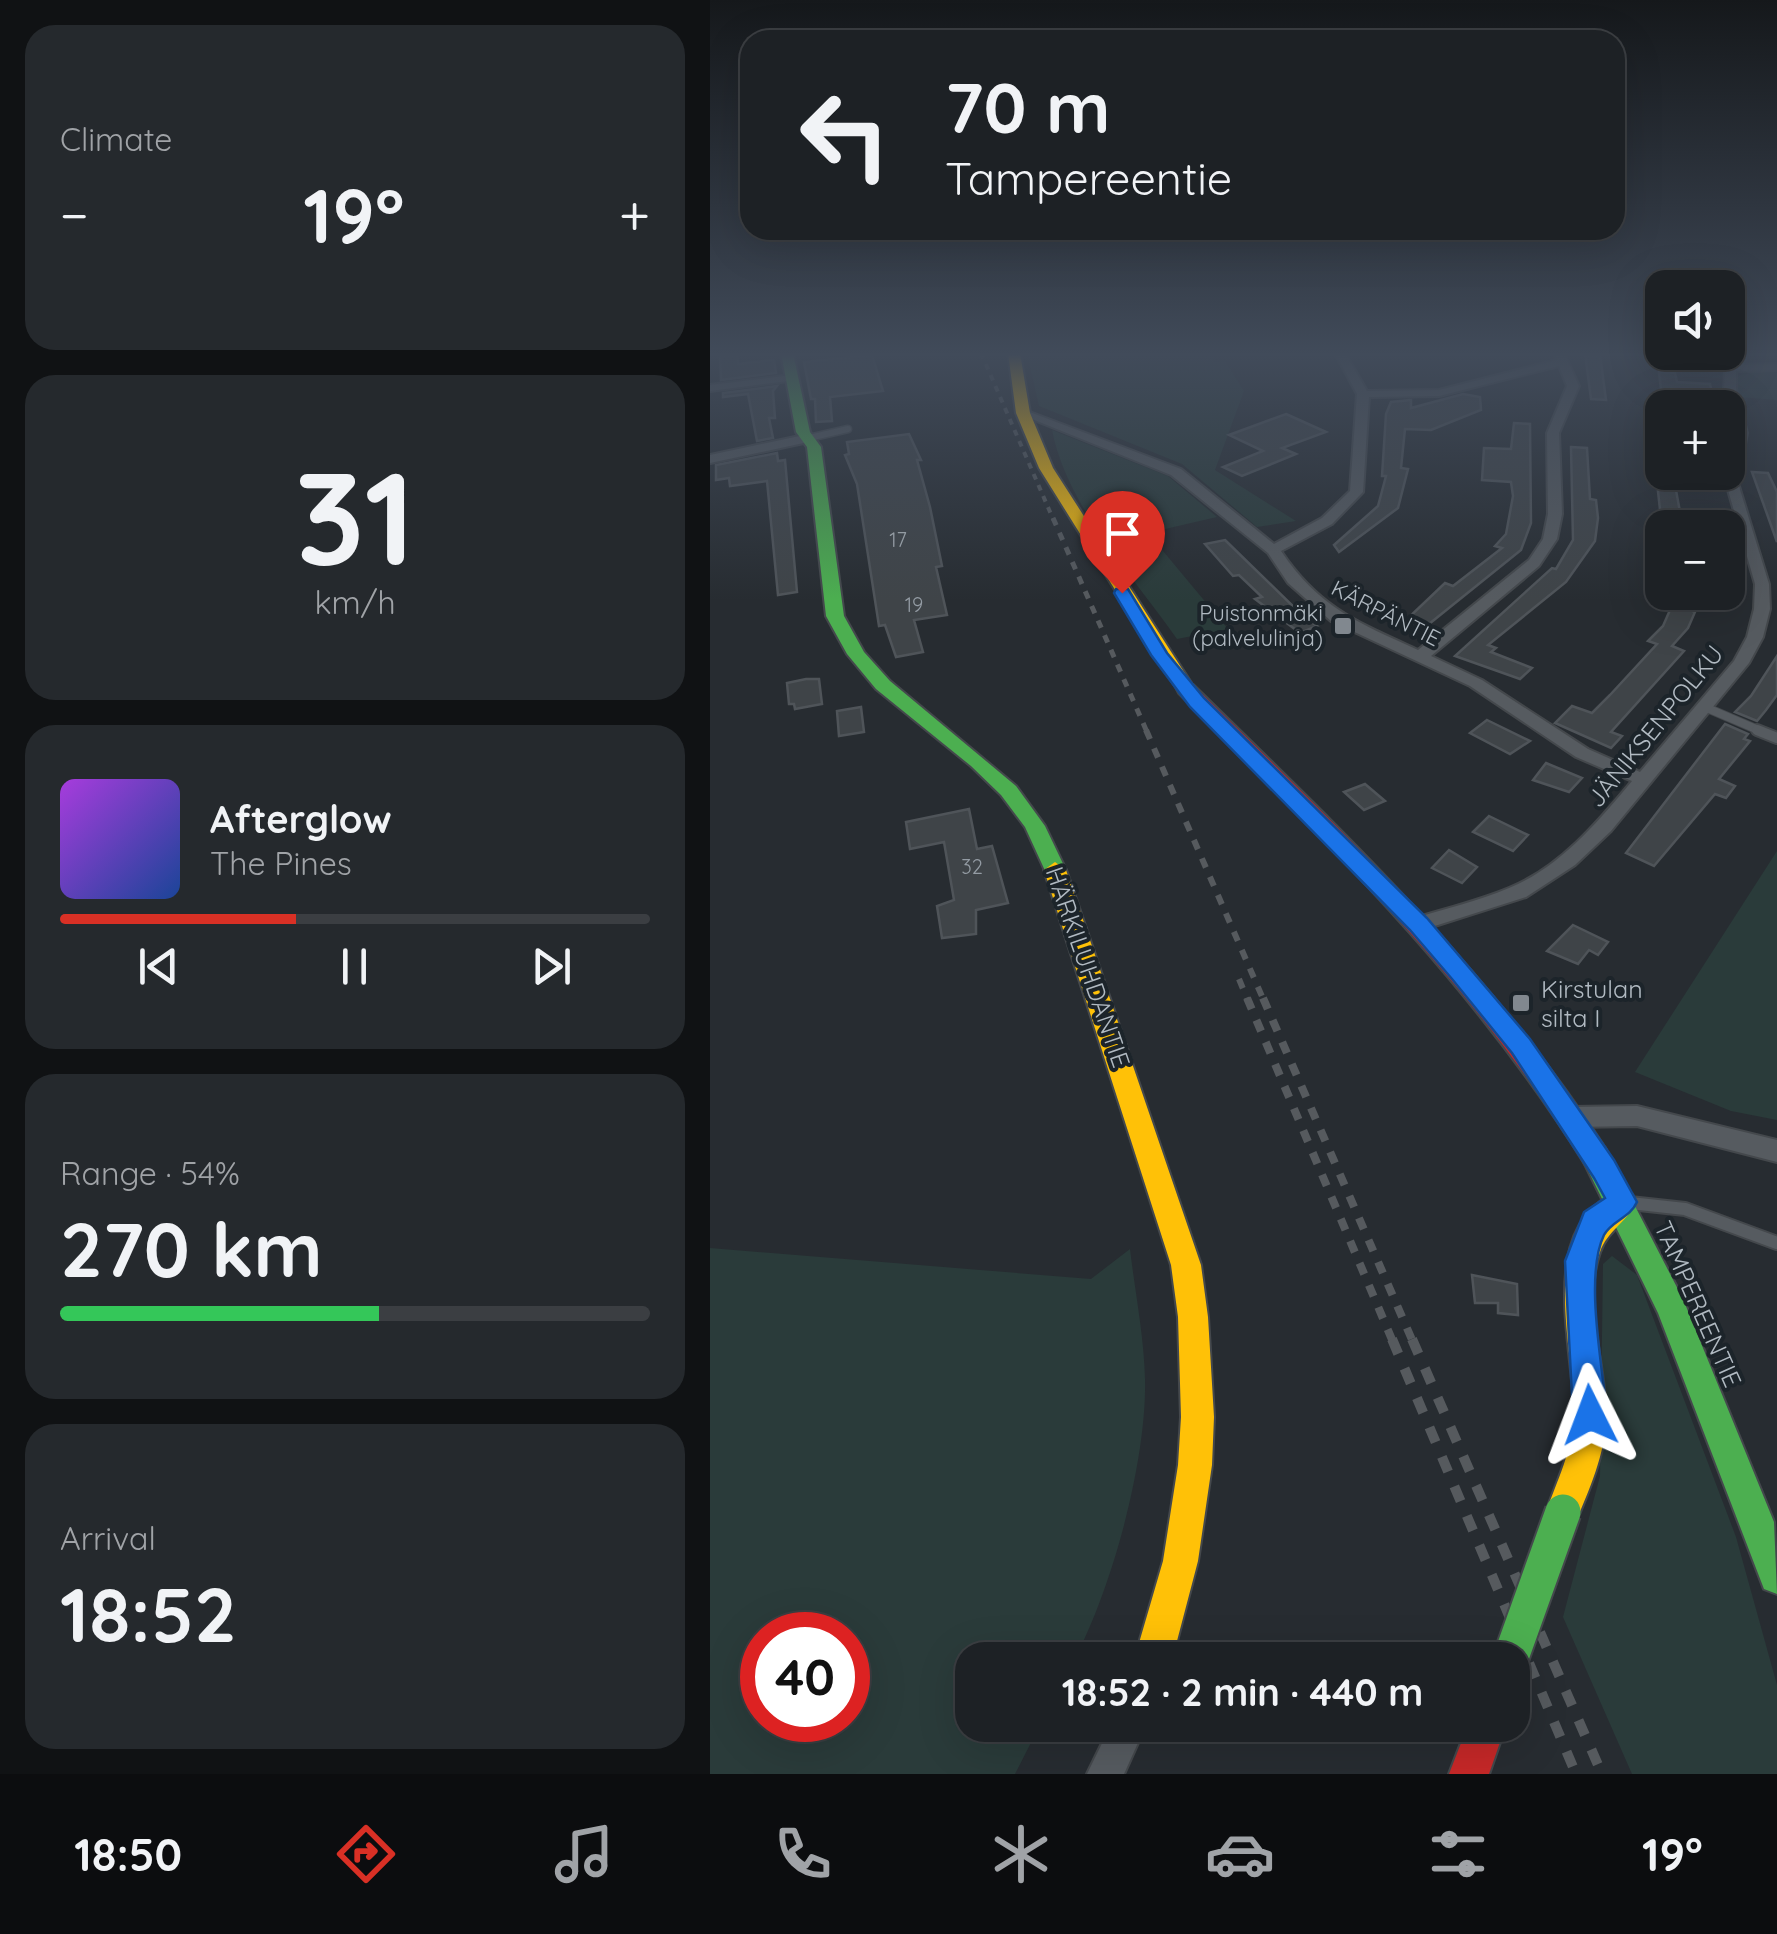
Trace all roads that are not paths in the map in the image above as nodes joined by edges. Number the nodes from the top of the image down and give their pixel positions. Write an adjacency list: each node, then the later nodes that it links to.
1 (817, 436): 7 (lane)
2 (1033, 436): 14 (street, TAMPEREENTIE)
3 (1083, 436): 9 (street, KÄRPÄNTIE)
4 (1361, 436): 9 (street)
5 (1553, 436): 10 (street)
6 (1740, 436): 11 (street, JÄNIKSENPOLKU)
7 (808, 438): 8 (street); 20 (street, HÄRKILUHDANTIE)
8 (710, 459)
9 (1273, 550): 10 (street, KÄRPÄNTIE)
10 (1421, 656): 13 (street, KÄRPÄNTIE)
11 (1707, 708): 12 (lane); 13 (street, JÄNIKSENPOLKU)
12 (1777, 738)
13 (1642, 780): 14 (street, JÄNIKSENPOLKU)
14 (1418, 924): 15 (street, TAMPEREENTIE)
15 (1572, 1117): 16 (street); 17 (street, TAMPEREENTIE)
16 (1777, 1151)
17 (1622, 1202): 18 (lane); 19 (street, TAMPEREENTIE); 21 (street, bridge)
18 (1777, 1243)
19 (1777, 1576)
20 (1160, 1642)
21 (1516, 1642)
22 (1120, 1742): 24 (street)
23 (1481, 1742): 25 (street)
24 (1106, 1774)
25 (1469, 1774)

